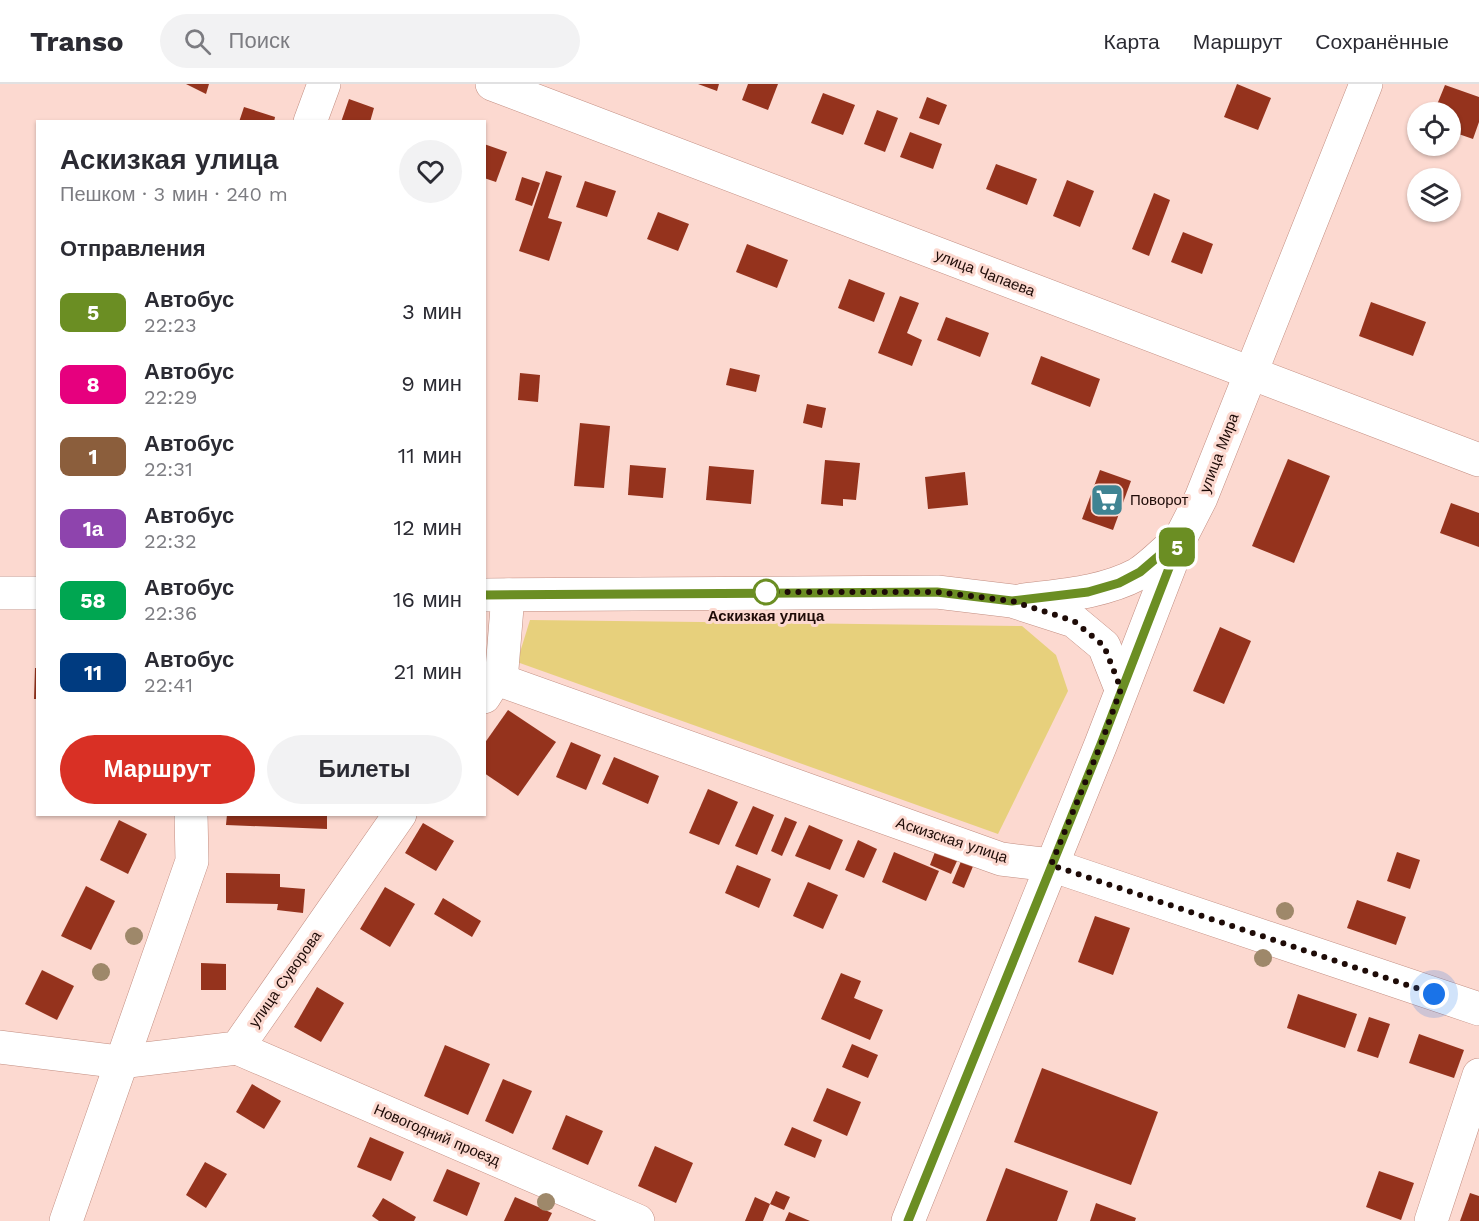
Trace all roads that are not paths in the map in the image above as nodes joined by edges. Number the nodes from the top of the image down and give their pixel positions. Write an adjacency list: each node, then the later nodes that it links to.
1 (324, 84): 4 (street)
2 (492, 84): 5 (street, улица Чапаева)
3 (1366, 84): 5 (street, улица Мира)
4 (311, 120)
5 (1250, 374): 6 (street, улица Чапаева); 7 (street, улица Мира)
6 (1479, 460)
7 (1181, 537): 11 (street); 13 (street, улица Мира)
8 (0, 593): 9 (street)
9 (36, 594)
10 (496, 595): 11 (street); 12 (street)
11 (1012, 601): 13 (street)
12 (491, 688): 16 (street, Аскизская улица)
13 (1121, 689): 16 (street, улица Мира)
14 (191, 816): 20 (street)
15 (399, 816): 19 (street, улица Суворова)
16 (1051, 865): 17 (street, Аскизская улица); 24 (street, улица Мира)
17 (1479, 1009)
18 (0, 1047): 20 (street)
19 (237, 1048): 20 (street); 23 (street, Новогодний проезд)
20 (120, 1062): 22 (street)
21 (1479, 1076): 25 (street)
22 (66, 1221)
23 (638, 1221)
24 (908, 1221)
25 (1431, 1221)

